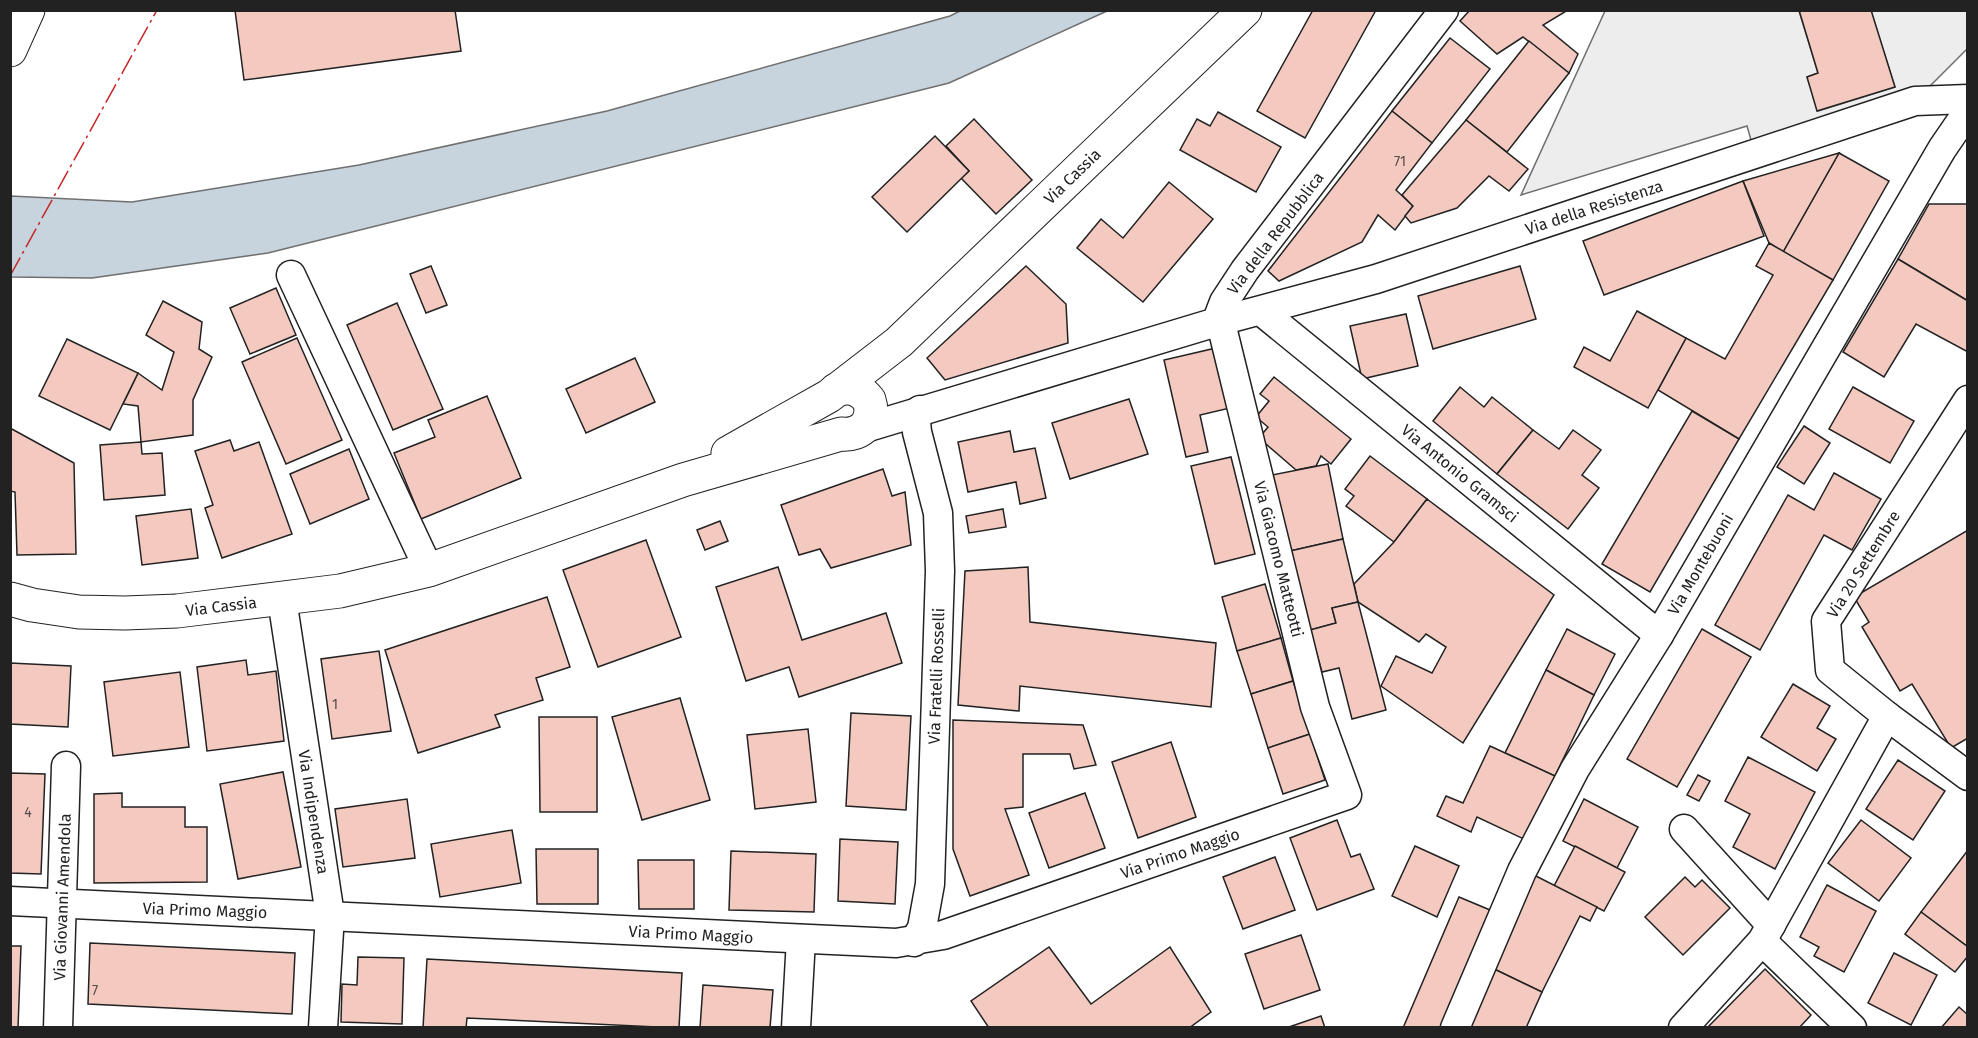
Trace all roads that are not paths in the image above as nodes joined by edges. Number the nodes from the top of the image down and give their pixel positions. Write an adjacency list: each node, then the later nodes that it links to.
1 (28, 10): 4 (main road)
2 (1245, 10): 10 (main road, Via Cassia)
3 (1444, 10): 9 (street, Via della Repubblica)
4 (10, 50)
5 (1968, 99): 8 (street, Via della Resistenza)
6 (1968, 111): 20 (street, Via Montebuoni)
7 (291, 275): 17 (street)
8 (1260, 311): 9 (street, Via della Resistenza); 20 (street, Via Antonio Gramsci)
9 (1220, 321): 13 (street); 24 (street, Via Giacomo Matteotti)
10 (900, 342): 11 (main road, Via Cassia); 15 (main road, Via Cassia)
11 (833, 393): 15 (main road); 15 (main road); 16 (main road, Via Cassia)
12 (1968, 400): 21 (street, Via 20 Settembre)
13 (950, 401): 14 (street); 15 (street)
14 (920, 410): 15 (street); 31 (street, Via Fratelli Rosselli)
15 (858, 421): 16 (main road, Via Cassia)
16 (683, 480): 17 (main road, Via Cassia)
17 (429, 570): 18 (main road, Via Cassia)
18 (282, 598): 19 (main road, Via Cassia); 28 (street, Via Indipendenza)
19 (10, 599)
20 (1659, 635): 35 (street, Via Montebuoni)
21 (1887, 716): 23 (street, Via 20 Settembre); 29 (street)
22 (66, 766): 27 (street, Via Giovanni Amendola)
23 (1968, 776)
24 (1347, 795): 31 (street, Via Primo Maggio)
25 (1684, 829): 29 (street)
26 (10, 901): 27 (street, Via Primo Maggio)
27 (61, 905): 28 (street, Via Primo Maggio); 32 (street, Via Giovanni Amendola)
28 (330, 915): 30 (street, Via Primo Maggio); 33 (street, Via Indipendenza)
29 (1766, 933): 36 (street); 37 (street)
30 (801, 939): 31 (street, Via Primo Maggio); 34 (street)
31 (914, 942)
32 (58, 1028)
33 (323, 1028)
34 (796, 1028)
35 (1455, 1028)
36 (1683, 1028)
37 (1852, 1028)

